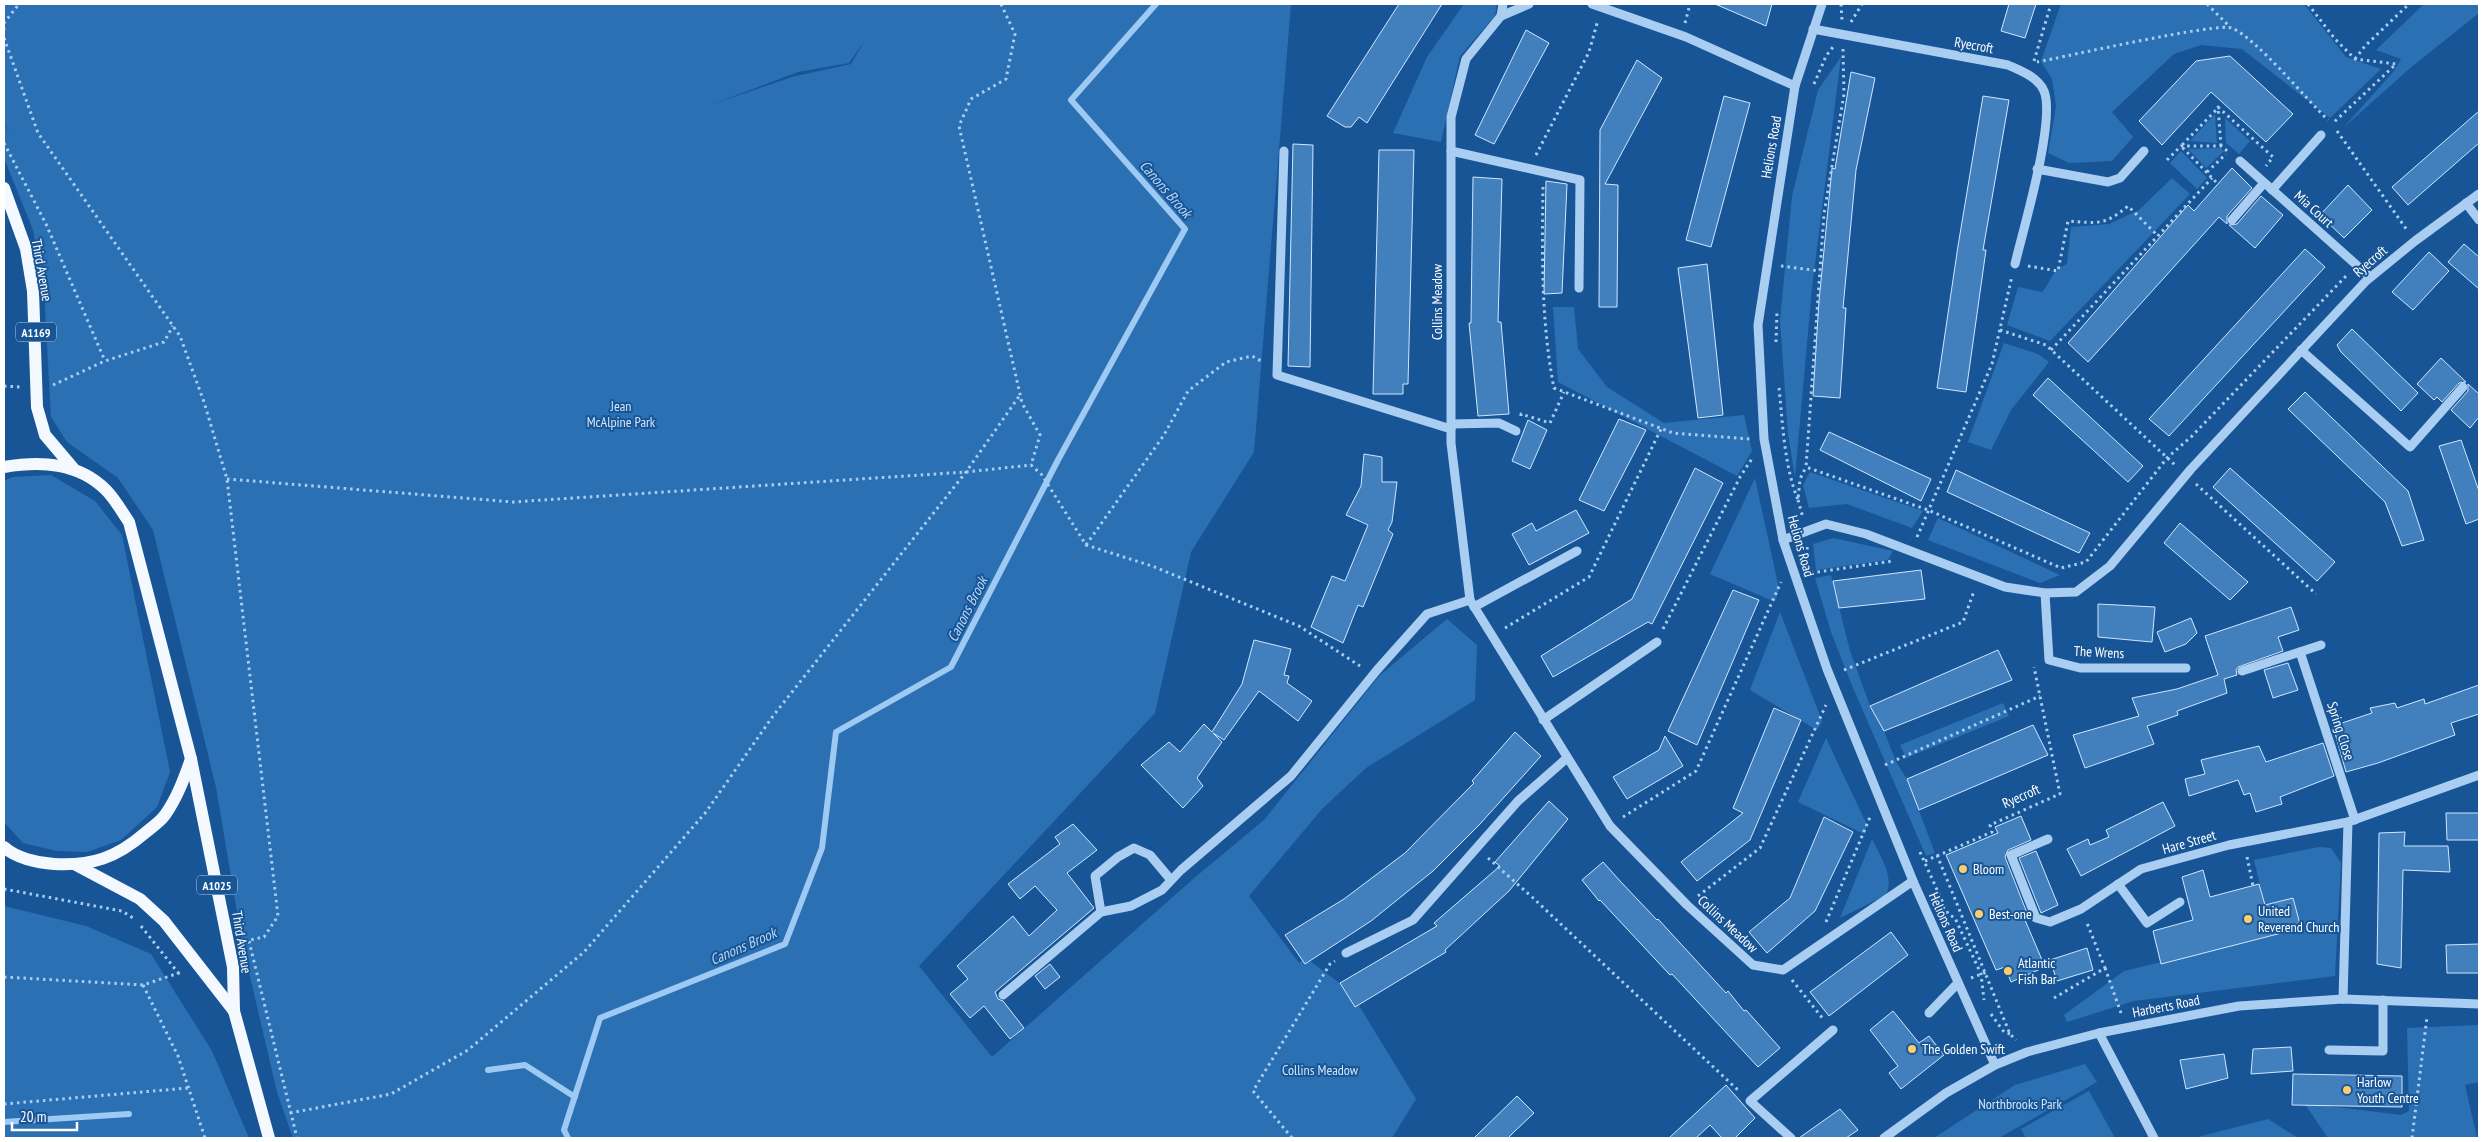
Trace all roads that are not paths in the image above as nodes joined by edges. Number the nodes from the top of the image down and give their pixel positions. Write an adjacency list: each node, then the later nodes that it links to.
1 (1502, 4): 5 (street)
2 (1528, 4): 5 (street, Collins Meadow)
3 (1822, 4): 6 (street, Helions Road)
4 (1593, 8): 7 (street)
5 (1501, 16): 10 (street, Collins Meadow)
6 (1813, 29): 7 (street, Helions Road); 13 (street, Ryecroft)
7 (1796, 86): 30 (street, Helions Road)
8 (2321, 135): 16 (street)
9 (1284, 151): 26 (street)
10 (1451, 151): 23 (street); 26 (street, Collins Meadow)
11 (2144, 151): 13 (street)
12 (2240, 161): 14 (street, Mia Court)
13 (2038, 169): 21 (street, Ryecroft)
14 (2264, 183): 16 (street, Mia Court); 19 (street)
15 (4, 188): 29 (main road, Third Avenue / A1169)
16 (2272, 190): 22 (street, Mia Court)
17 (2479, 194): 18 (street, Ryecroft)
18 (2466, 203): 20 (street); 22 (street, Ryecroft)
19 (2232, 220)
20 (2479, 220)
21 (2015, 264)
22 (2370, 277): 24 (street, Ryecroft)
23 (1579, 288)
24 (2301, 350): 25 (street); 32 (street, Ryecroft)
25 (2463, 387)
26 (1452, 427): 27 (street); 33 (street, Collins Meadow)
27 (1516, 432)
28 (4, 467): 29 (main road)
29 (73, 468): 41 (main road, Third Avenue)
30 (1782, 540): 32 (street, Ryecroft); 48 (street, Helions Road)
31 (1577, 551): 33 (street)
32 (2045, 593): 37 (street, The Wrens)
33 (1472, 604): 39 (street, Collins Meadow); 47 (street)
34 (1657, 642): 39 (street)
35 (2321, 645): 36 (street)
36 (2300, 652): 38 (street); 43 (street, Spring Close)
37 (2186, 668)
38 (2242, 671)
39 (1543, 720): 40 (street, Collins Meadow)
40 (1566, 758): 48 (street, Collins Meadow); 52 (street)
41 (191, 760): 46 (main road); 58 (main road, Third Avenue / A1025)
42 (2479, 774): 43 (street, Hare Street)
43 (2352, 821): 49 (street, Hare Street); 55 (street)
44 (2048, 839): 49 (street, Hare Street)
45 (6, 851): 46 (main road)
46 (76, 865): 58 (main road, Third Avenue / A1025)
47 (1172, 880): 51 (street); 51 (street)
48 (1913, 881): 53 (street, Helions Road)
49 (2118, 884): 50 (street)
50 (2180, 902)
51 (1101, 912): 54 (street)
52 (1346, 954)
53 (1958, 984): 59 (street); 63 (street, Helions Road)
54 (1003, 995)
55 (2343, 999): 56 (street, Harberts Road); 61 (street, Harberts Road)
56 (2383, 1000): 57 (street, Harberts Road); 62 (street)
57 (2479, 1004)
58 (234, 1011): 64 (main road, Third Avenue / A1025)
59 (1929, 1013)
60 (1833, 1030): 65 (street)
61 (2099, 1033): 63 (street, Harberts Road); 67 (street)
62 (2329, 1050)
63 (1995, 1065): 66 (street, Harberts Road)
64 (269, 1138)
65 (1791, 1138)
66 (1884, 1138)
67 (2154, 1138)

